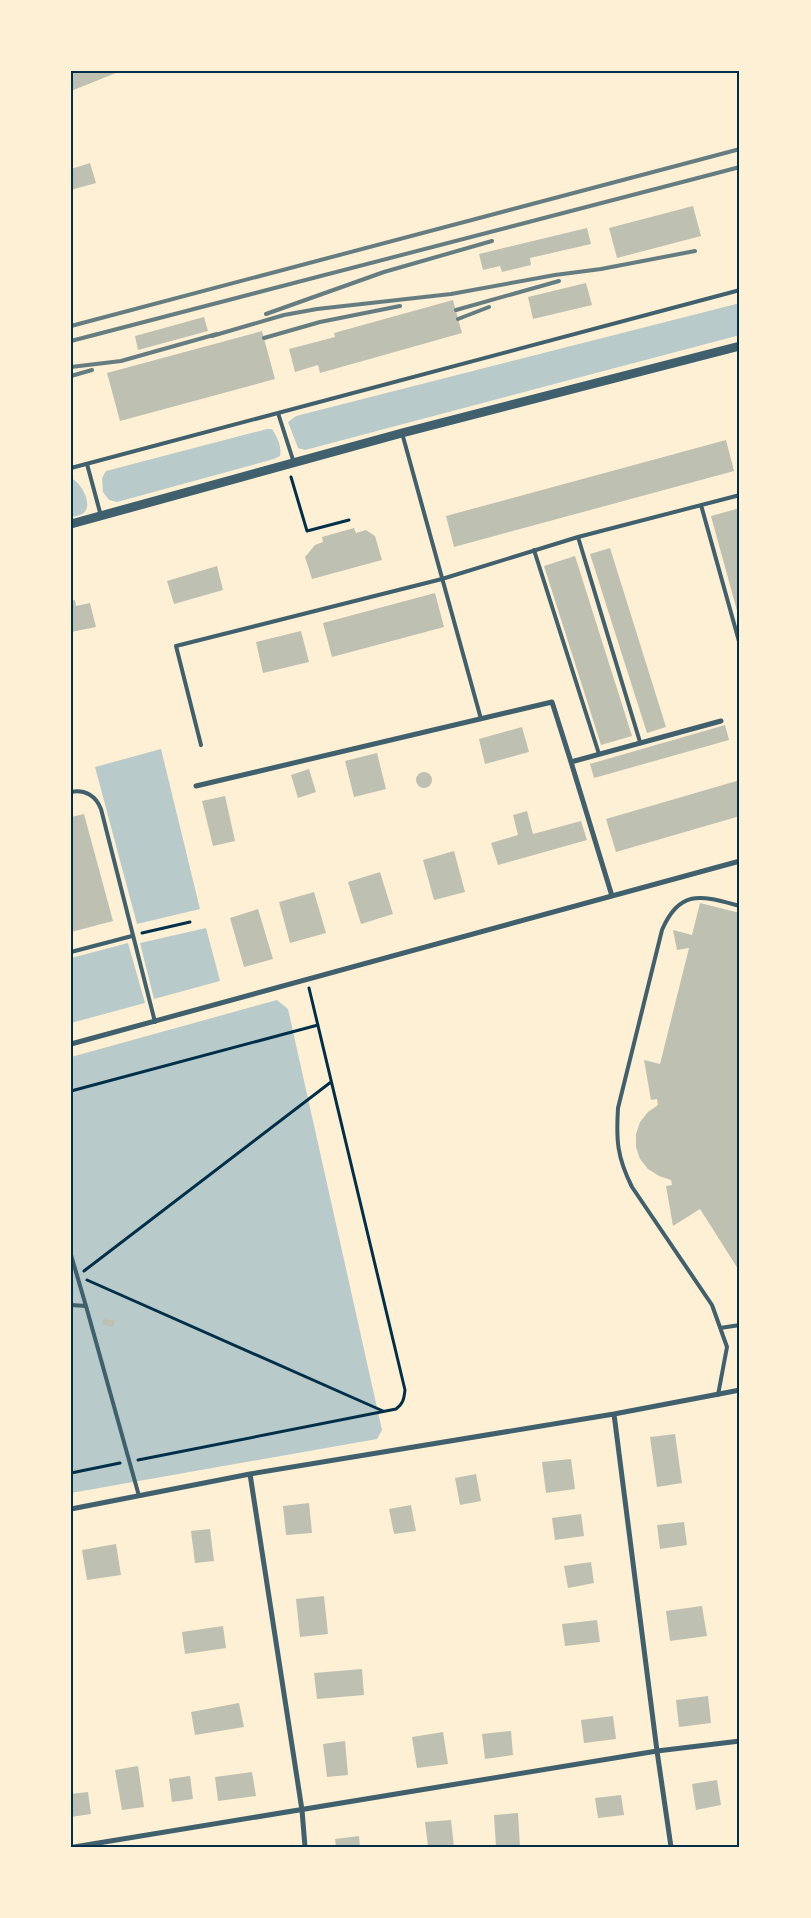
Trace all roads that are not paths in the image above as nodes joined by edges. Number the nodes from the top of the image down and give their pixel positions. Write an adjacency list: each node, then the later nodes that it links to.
1 (740, 290): 3 (lane)
2 (740, 346): 4 (street)
3 (278, 413): 5 (lane); 6 (lane)
4 (402, 433): 5 (street); 14 (lane)
5 (294, 463): 10 (street)
6 (87, 464): 7 (lane); 10 (lane)
7 (71, 468)
8 (740, 495): 9 (lane)
9 (701, 505): 12 (lane); 15 (lane)
10 (101, 516): 11 (street)
11 (71, 524)
12 (578, 536): 13 (lane); 18 (lane)
13 (534, 550): 14 (lane); 20 (lane)
14 (442, 579): 16 (lane); 19 (lane)
15 (740, 645)
16 (481, 719): 21 (street); 22 (street)
17 (721, 721): 18 (street)
18 (640, 742): 20 (street)
19 (201, 745)
20 (599, 754): 21 (street)
21 (571, 762): 25 (street)
22 (196, 786)
23 (71, 792): 27 (lane)
24 (740, 861): 25 (street)
25 (612, 896): 29 (street)
26 (740, 906): 35 (lane)
27 (132, 936): 28 (lane); 29 (lane)
28 (71, 952)
29 (155, 1022): 30 (street)
30 (71, 1044)
31 (71, 1255): 33 (lane)
32 (71, 1306): 33 (lane)
33 (86, 1306): 40 (lane)
34 (740, 1325): 35 (lane)
35 (720, 1328): 37 (lane)
36 (740, 1390): 37 (street)
37 (718, 1394): 38 (street)
38 (614, 1414): 39 (street); 43 (street)
39 (250, 1474): 40 (street); 44 (street)
40 (139, 1496): 41 (street)
41 (71, 1509)
42 (740, 1741): 43 (street)
43 (657, 1751): 44 (street); 47 (street)
44 (302, 1810): 45 (street); 46 (street)
45 (74, 1847)
46 (305, 1847)
47 (671, 1847)

